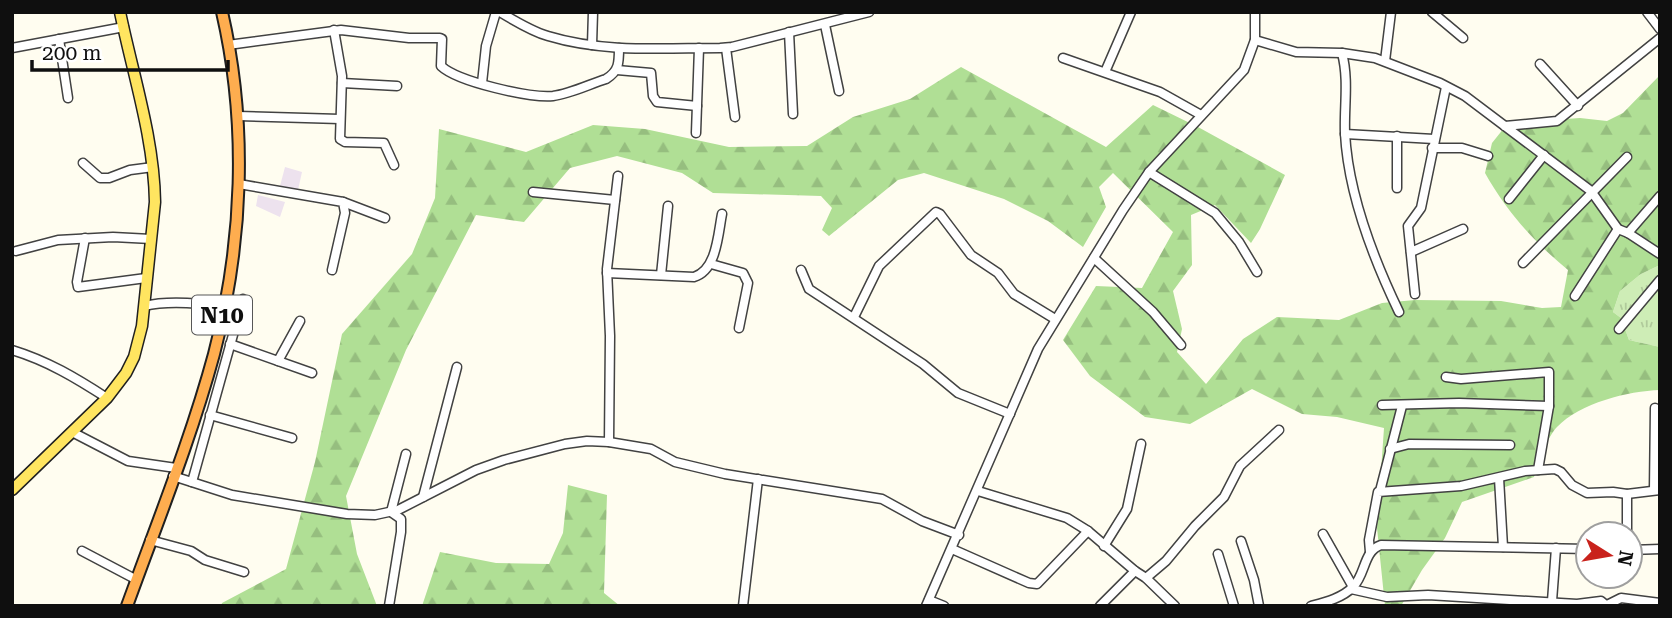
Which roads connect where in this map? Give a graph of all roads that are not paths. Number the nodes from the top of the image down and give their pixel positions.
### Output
1 (120, 12) edge
2 (222, 12) edge
3 (498, 12) edge
4 (593, 12) edge
5 (869, 12) edge
6 (1131, 12) edge
7 (1255, 12) edge
8 (1391, 12) edge
9 (1432, 12) edge
10 (1647, 12) edge
11 (825, 25) junction
12 (124, 27) junction
13 (1660, 29) edge
14 (334, 30) junction
15 (789, 32) junction
16 (1463, 38) dead end
17 (1660, 38) edge
18 (59, 39) junction
19 (1255, 40) junction
20 (592, 45) junction
21 (228, 46) junction
22 (12, 48) edge
23 (619, 48) junction
24 (699, 48) junction
25 (726, 48) junction
26 (1342, 53) junction
27 (1063, 58) dead end
28 (1385, 61) junction
29 (1540, 64) dead end
30 (617, 70) junction
31 (1105, 72) junction
32 (342, 83) junction
33 (482, 83) junction
34 (397, 86) dead end
35 (1446, 87) junction
36 (839, 91) dead end
37 (68, 98) dead end
38 (697, 106) junction
39 (1578, 106) junction
40 (793, 114) dead end
41 (1201, 115) junction
42 (238, 116) junction
43 (735, 117) dead end
44 (341, 118) junction
45 (1505, 126) junction
46 (696, 133) dead end
47 (1345, 134) junction
48 (1397, 136) junction
49 (1433, 143) junction
50 (1488, 156) dead end
51 (1544, 156) junction
52 (1627, 157) dead end
53 (83, 163) dead end
54 (394, 165) dead end
55 (153, 167) junction
56 (1149, 172) junction
57 (618, 176) dead end
58 (239, 184) junction
59 (1397, 188) dead end
60 (1591, 191) junction
61 (533, 192) dead end
62 (1660, 196) edge
63 (1509, 199) dead end
64 (615, 200) junction
65 (343, 202) junction
66 (668, 206) dead end
67 (722, 214) dead end
68 (385, 218) dead end
69 (1463, 229) dead end
70 (1618, 229) junction
71 (1628, 233) junction
72 (85, 238) junction
73 (150, 239) junction
74 (16, 251) dead end
75 (1411, 252) junction
76 (1660, 254) edge
77 (1094, 258) junction
78 (1523, 263) dead end
79 (711, 264) junction
80 (332, 270) dead end
81 (801, 270) dead end
82 (1257, 272) dead end
83 (607, 273) junction
84 (661, 275) junction
85 (146, 278) junction
86 (1660, 280) edge
87 (1415, 294) dead end
88 (1575, 296) dead end
89 (243, 299) dead end
90 (144, 306) junction
91 (224, 307) junction
92 (1399, 312) dead end
93 (854, 317) junction
94 (1055, 319) junction
95 (300, 321) dead end
96 (739, 328) dead end
97 (1619, 330) dead end
98 (230, 344) junction
99 (1181, 345) dead end
100 (12, 350) edge
101 (278, 361) junction
102 (457, 367) dead end
103 (312, 373) dead end
104 (1446, 377) dead end
105 (107, 398) junction
106 (1382, 405) dead end
107 (1402, 406) junction
108 (1549, 406) junction
109 (1655, 408) dead end
110 (1010, 414) junction
111 (210, 415) junction
112 (1279, 430) dead end
113 (74, 433) junction
114 (292, 438) dead end
115 (609, 442) junction
116 (1141, 444) dead end
117 (1510, 445) dead end
118 (1390, 449) junction
119 (406, 454) dead end
120 (1538, 470) junction
121 (174, 472) junction
122 (1499, 478) junction
123 (758, 479) junction
124 (192, 482) junction
125 (12, 490) edge
126 (1657, 490) edge
127 (978, 491) junction
128 (1380, 491) junction
129 (1627, 494) junction
130 (423, 497) junction
131 (391, 512) junction
132 (1627, 520) edge
133 (1088, 531) junction
134 (1322, 534) dead end
135 (958, 535) junction
136 (150, 540) junction
137 (1241, 541) dead end
138 (1104, 546) junction
139 (1503, 547) junction
140 (1556, 548) junction
141 (952, 549) junction
142 (1574, 549) edge
143 (82, 551) dead end
144 (1370, 552) junction
145 (1217, 554) dead end
146 (1135, 571) junction
147 (244, 572) dead end
148 (1146, 578) junction
149 (137, 580) junction
150 (1352, 588) junction
151 (1552, 601) junction
152 (928, 603) edge
153 (1530, 603) edge
154 (1660, 603) edge
155 (127, 606) edge
156 (389, 606) edge
157 (743, 606) edge
158 (944, 606) edge
159 (1100, 606) edge
160 (1175, 606) edge
161 (1234, 606) edge
162 (1259, 606) edge
163 (1311, 606) edge
164 (1606, 606) edge

1 - 12 main road
2 - 21 highway, N10
3 - 20 street
3 - 33 street
4 - 20 street
5 - 11 street
6 - 31 street
7 - 19 street
8 - 28 street
9 - 16 street
10 - 13 street
11 - 15 street
11 - 36 street
12 - 18 street
12 - 55 main road
14 - 21 street
14 - 32 street
14 - 33 street
15 - 25 street
15 - 40 street
17 - 39 street
18 - 22 street
18 - 37 street
19 - 26 street
19 - 41 street
20 - 23 street
21 - 42 highway, N10
23 - 24 street
23 - 30 street
24 - 25 street
24 - 38 street
25 - 43 street
26 - 28 street
26 - 47 street
27 - 31 street
28 - 35 street
29 - 39 street
30 - 33 street
30 - 38 street
31 - 41 street
32 - 34 street
32 - 44 street
35 - 45 street
35 - 49 street
38 - 46 street
39 - 45 street
41 - 56 street
42 - 44 street
42 - 58 highway, N10
44 - 54 street
45 - 51 street
47 - 48 street
47 - 92 street
48 - 49 street
48 - 59 street
49 - 50 street
49 - 75 street
51 - 60 street
51 - 63 street
52 - 60 street
53 - 55 street
55 - 73 main road
56 - 77 street
56 - 82 street
57 - 64 street
58 - 65 street
58 - 91 highway, N10
60 - 70 street
60 - 78 street
61 - 64 street
62 - 71 street
64 - 83 street
65 - 68 street
65 - 80 street
66 - 84 street
67 - 79 street
69 - 75 street
70 - 71 street
70 - 88 street
71 - 76 street
72 - 73 street
72 - 74 street
72 - 85 street
73 - 85 main road
75 - 87 street
77 - 94 street
77 - 99 street
79 - 84 street
79 - 96 street
81 - 93 street
83 - 84 street
83 - 115 street
85 - 90 main road
86 - 97 street
89 - 98 street
90 - 91 street
90 - 105 main road
91 - 121 highway, N10
93 - 94 street
93 - 110 street
94 - 110 street
95 - 101 street
98 - 101 street
98 - 111 street
100 - 105 street
101 - 103 street
102 - 130 street
104 - 108 street
105 - 113 main road
106 - 107 street
107 - 108 street
107 - 118 street
108 - 120 street
109 - 126 street
110 - 127 street
111 - 114 street
111 - 124 street
112 - 148 street
113 - 121 street
113 - 125 main road
115 - 123 street
115 - 130 street
116 - 138 street
117 - 118 street
118 - 128 street
119 - 131 street
120 - 122 street
120 - 129 street
121 - 124 street
121 - 136 highway, N10
122 - 128 street
122 - 139 street
123 - 135 street
123 - 157 street
124 - 131 street
126 - 129 street
127 - 133 street
127 - 135 street
128 - 144 street
129 - 132 street
130 - 131 street
131 - 156 street
133 - 138 street
133 - 141 street
134 - 150 street
135 - 141 street
136 - 147 street
136 - 149 highway, N10
137 - 162 street
138 - 146 street
139 - 140 street
139 - 144 street
140 - 142 street
140 - 151 street
141 - 152 street
143 - 149 street
144 - 150 street
145 - 161 street
146 - 148 street
146 - 159 street
148 - 160 street
149 - 155 highway, N10
150 - 153 street
150 - 163 street
151 - 153 street
151 - 164 street
152 - 158 street
154 - 164 street

